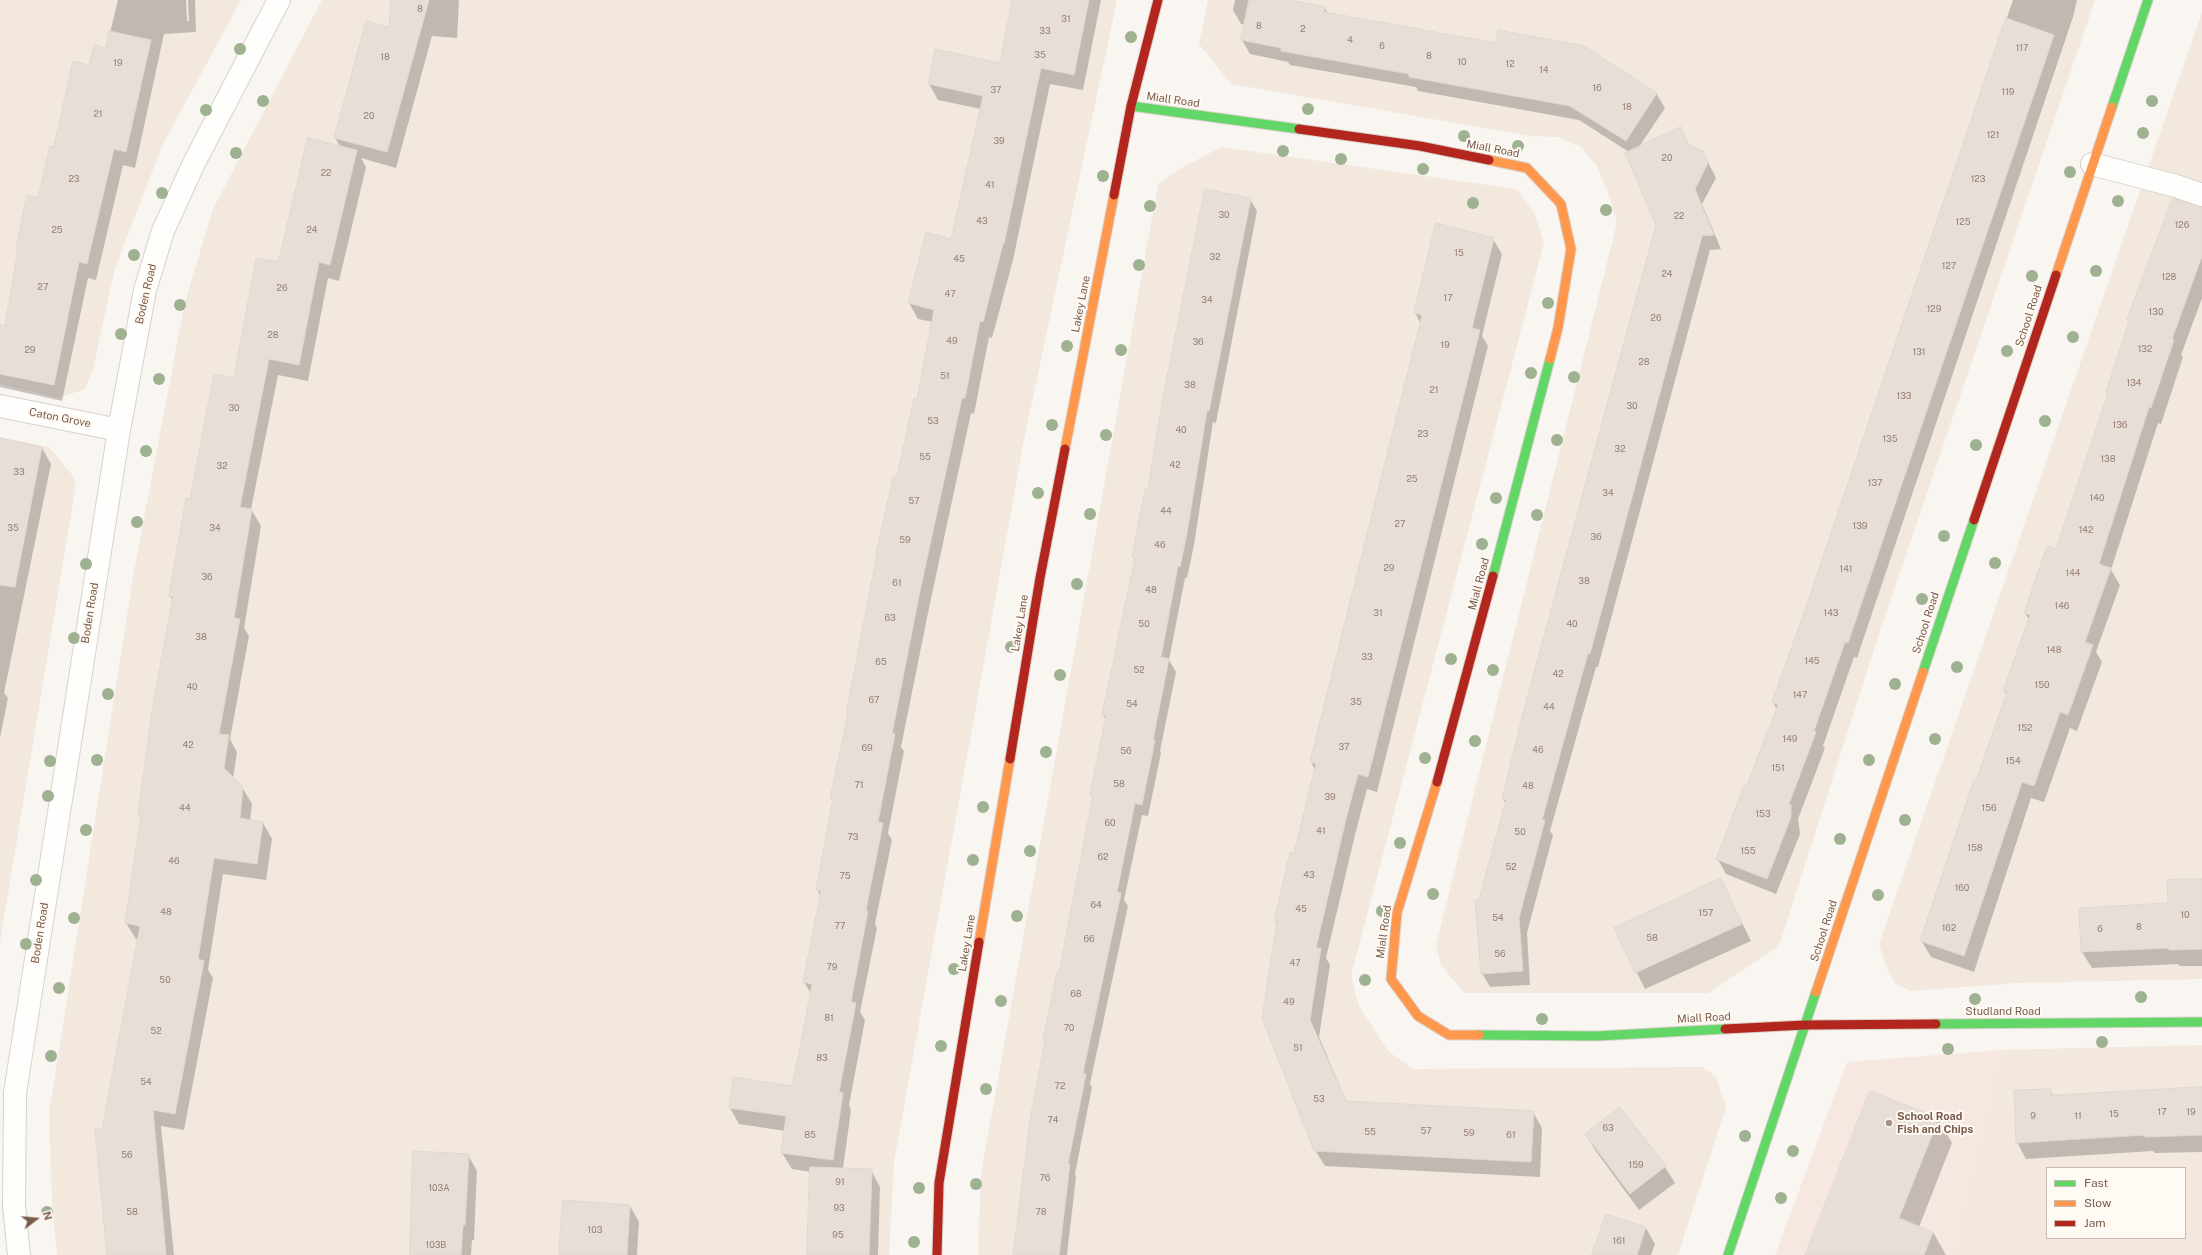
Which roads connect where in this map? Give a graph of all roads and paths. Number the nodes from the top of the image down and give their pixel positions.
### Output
1 (279, 0) edge
2 (1158, 0) edge
3 (2148, 0) edge
4 (1131, 106) junction
5 (2092, 164) junction
6 (2202, 195) edge
7 (0, 406) edge
8 (120, 430) junction
9 (2202, 1022) edge
10 (1805, 1025) junction
11 (7, 1093) edge
12 (19, 1255) edge
13 (937, 1255) edge
14 (1728, 1255) edge

1 - 8 street, Boden Road
2 - 4 street, Lakey Lane
3 - 5 street, School Road
4 - 10 street, Miall Road
4 - 13 street, Lakey Lane
5 - 6 street
5 - 10 street, School Road
7 - 8 street, Caton Grove
8 - 11 street, Boden Road
9 - 10 street, Studland Road
10 - 14 street, School Road
11 - 12 street, Boden Road

